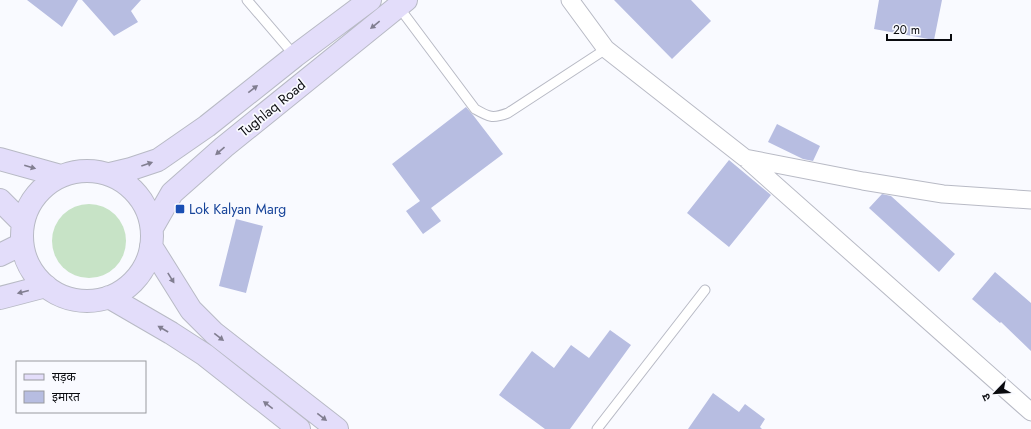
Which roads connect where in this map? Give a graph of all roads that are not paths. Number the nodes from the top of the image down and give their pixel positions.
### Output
1 (247, 0) edge
2 (370, 0) edge
3 (570, 0) edge
4 (399, 2) edge
5 (606, 49) junction
6 (295, 56) junction
7 (745, 158) junction
8 (0, 159) edge
9 (110, 174) junction
10 (61, 176) junction
11 (0, 200) edge
12 (1031, 200) edge
13 (23, 233) junction
14 (151, 237) junction
15 (0, 255) edge
16 (46, 286) junction
17 (706, 290) dead end
18 (109, 297) junction
19 (0, 298) edge
20 (1031, 412) edge
21 (299, 429) edge
22 (337, 429) edge
23 (597, 429) edge

1 - 6 lane
2 - 6 main road, Tughlaq Road
3 - 5 street
4 - 5 lane
4 -> 14 main road, Tughlaq Road
5 - 7 street
9 -> 6 main road, Tughlaq Road
7 - 12 street
7 - 20 street
8 -> 10 main road
9 - 10 main road
9 - 14 main road
10 - 13 main road
11 - 13 main road
13 - 15 main road
13 - 16 main road
14 - 18 main road
14 -> 22 main road
16 - 18 main road
16 -> 19 main road
17 - 23 lane
21 -> 18 main road

